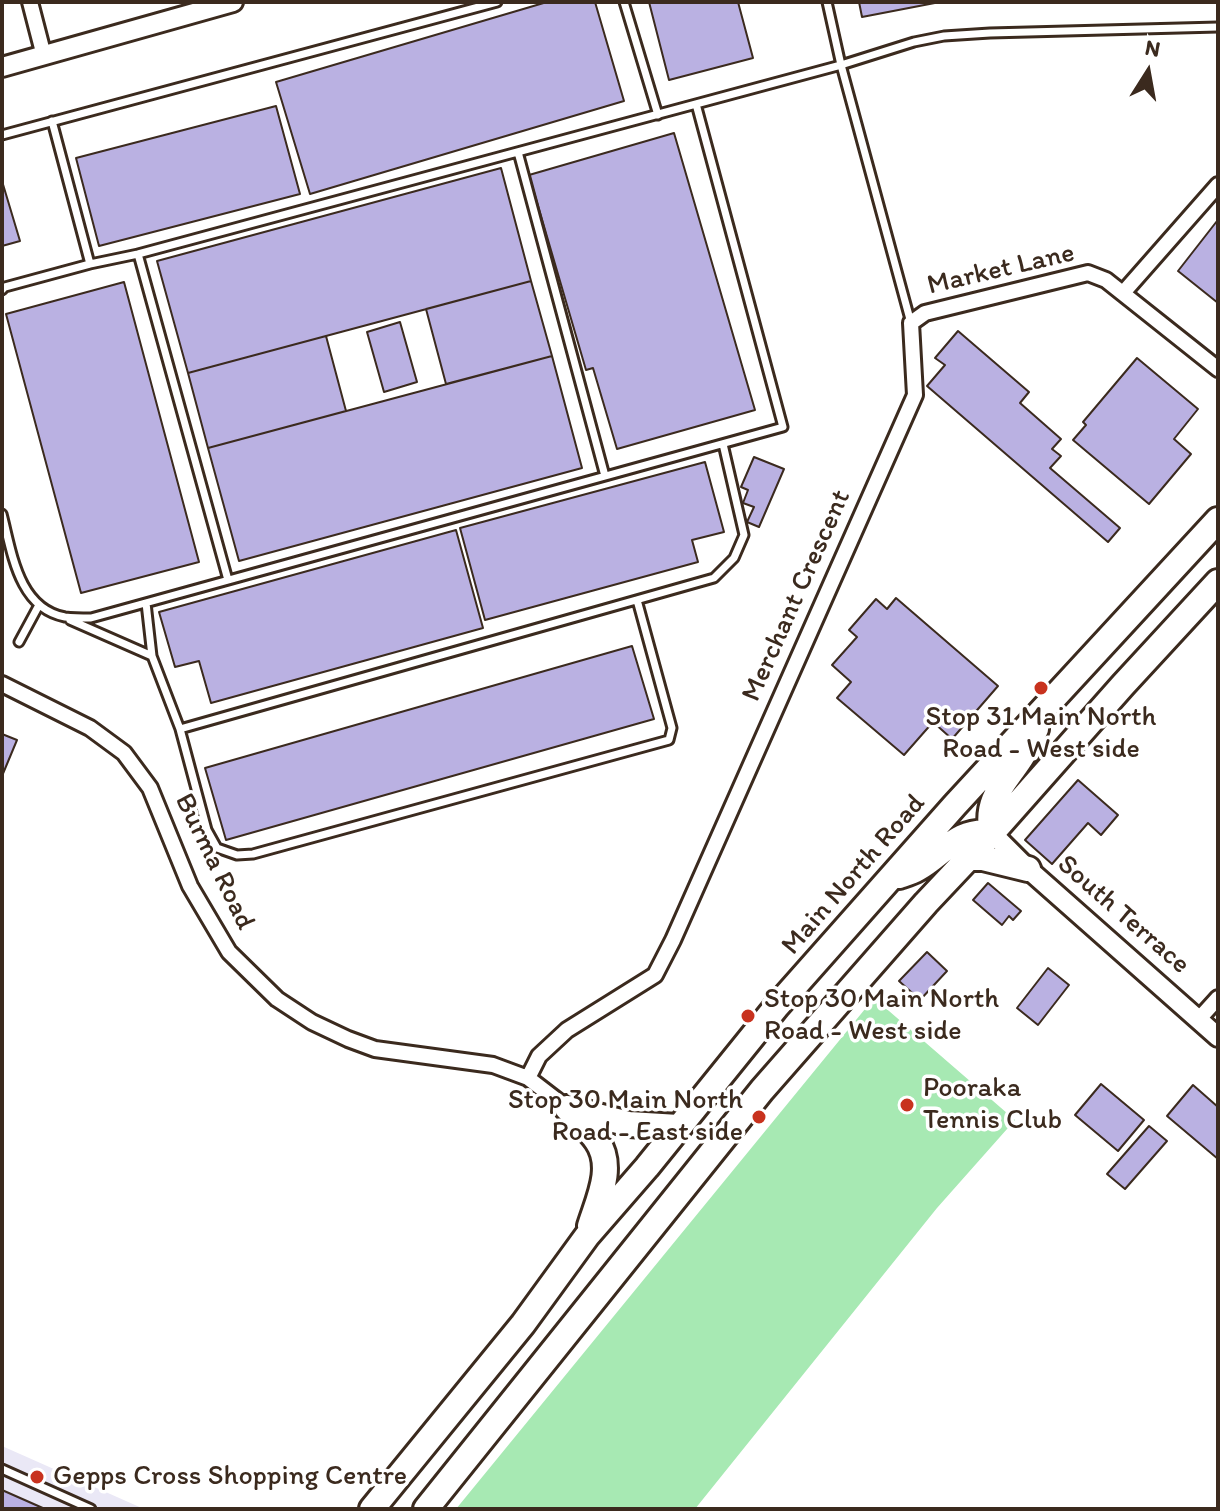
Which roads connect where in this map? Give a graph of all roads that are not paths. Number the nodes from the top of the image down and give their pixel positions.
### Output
1 (30, 2) edge
2 (233, 2) edge
3 (497, 2) edge
4 (624, 2) edge
5 (827, 2) edge
6 (1218, 27) edge
7 (44, 56) junction
8 (841, 65) junction
9 (2, 67) edge
10 (696, 104) junction
11 (658, 115) junction
12 (52, 121) junction
13 (2, 135) edge
14 (518, 152) junction
15 (1218, 185) edge
16 (138, 254) junction
17 (90, 264) junction
18 (3, 288) edge
19 (1123, 293) junction
20 (911, 323) junction
21 (1218, 369) edge
22 (723, 444) junction
23 (605, 476) junction
24 (2, 514) edge
25 (1218, 520) edge
26 (228, 580) junction
27 (1218, 582) edge
28 (637, 600) junction
29 (146, 603) junction
30 (39, 605) junction
31 (64, 617) junction
32 (19, 642) dead end
33 (152, 656) junction
34 (2, 684) edge
35 (1052, 699) junction
36 (180, 729) junction
37 (992, 833) junction
38 (968, 858) junction
39 (1028, 869) junction
40 (889, 879) junction
41 (1218, 998) edge
42 (1199, 1019) junction
43 (1218, 1037) edge
44 (528, 1078) junction
45 (567, 1108) junction
46 (678, 1127) junction
47 (587, 1236) junction
48 (2, 1469) edge
49 (91, 1509) edge
50 (372, 1509) edge
51 (426, 1509) edge

1 - 7 street
2 - 7 street
3 - 12 lane
4 - 11 lane
5 - 8 lane, Merchant Crescent
6 - 8 lane
7 - 9 street
8 - 10 lane
8 - 20 lane, Merchant Crescent
10 - 11 lane
10 - 22 lane
11 - 14 lane
12 - 13 lane
12 - 17 lane
14 - 16 lane
14 - 23 lane
15 - 19 street
16 - 17 lane
16 - 26 lane
17 - 18 lane
19 - 20 street, Market Lane
19 - 21 street, Market Lane
20 - 44 street, Merchant Crescent
22 - 23 lane
22 - 28 lane
23 - 26 lane
24 - 30 lane
25 - 35 highway, Main North Road
26 - 29 lane
27 - 37 highway
28 - 36 lane
28 - 36 lane
29 - 31 lane
29 - 33 lane
30 - 31 lane
30 - 32 lane
31 - 33 lane
33 - 36 lane
34 - 44 street, Burma Road
35 - 37 highway
35 - 40 highway, Main North Road
37 - 38 highway
37 - 39 street, South Terrace
37 - 40 highway
38 - 39 highway
38 - 51 highway
39 - 42 street, South Terrace
40 - 46 highway, Main North Road
41 - 42 street
42 - 43 street, South Terrace
44 - 45 street, Burma Road
45 - 46 highway
45 - 47 highway
46 - 47 highway, Main North Road
47 - 50 highway, Main North Road
48 - 49 lane

